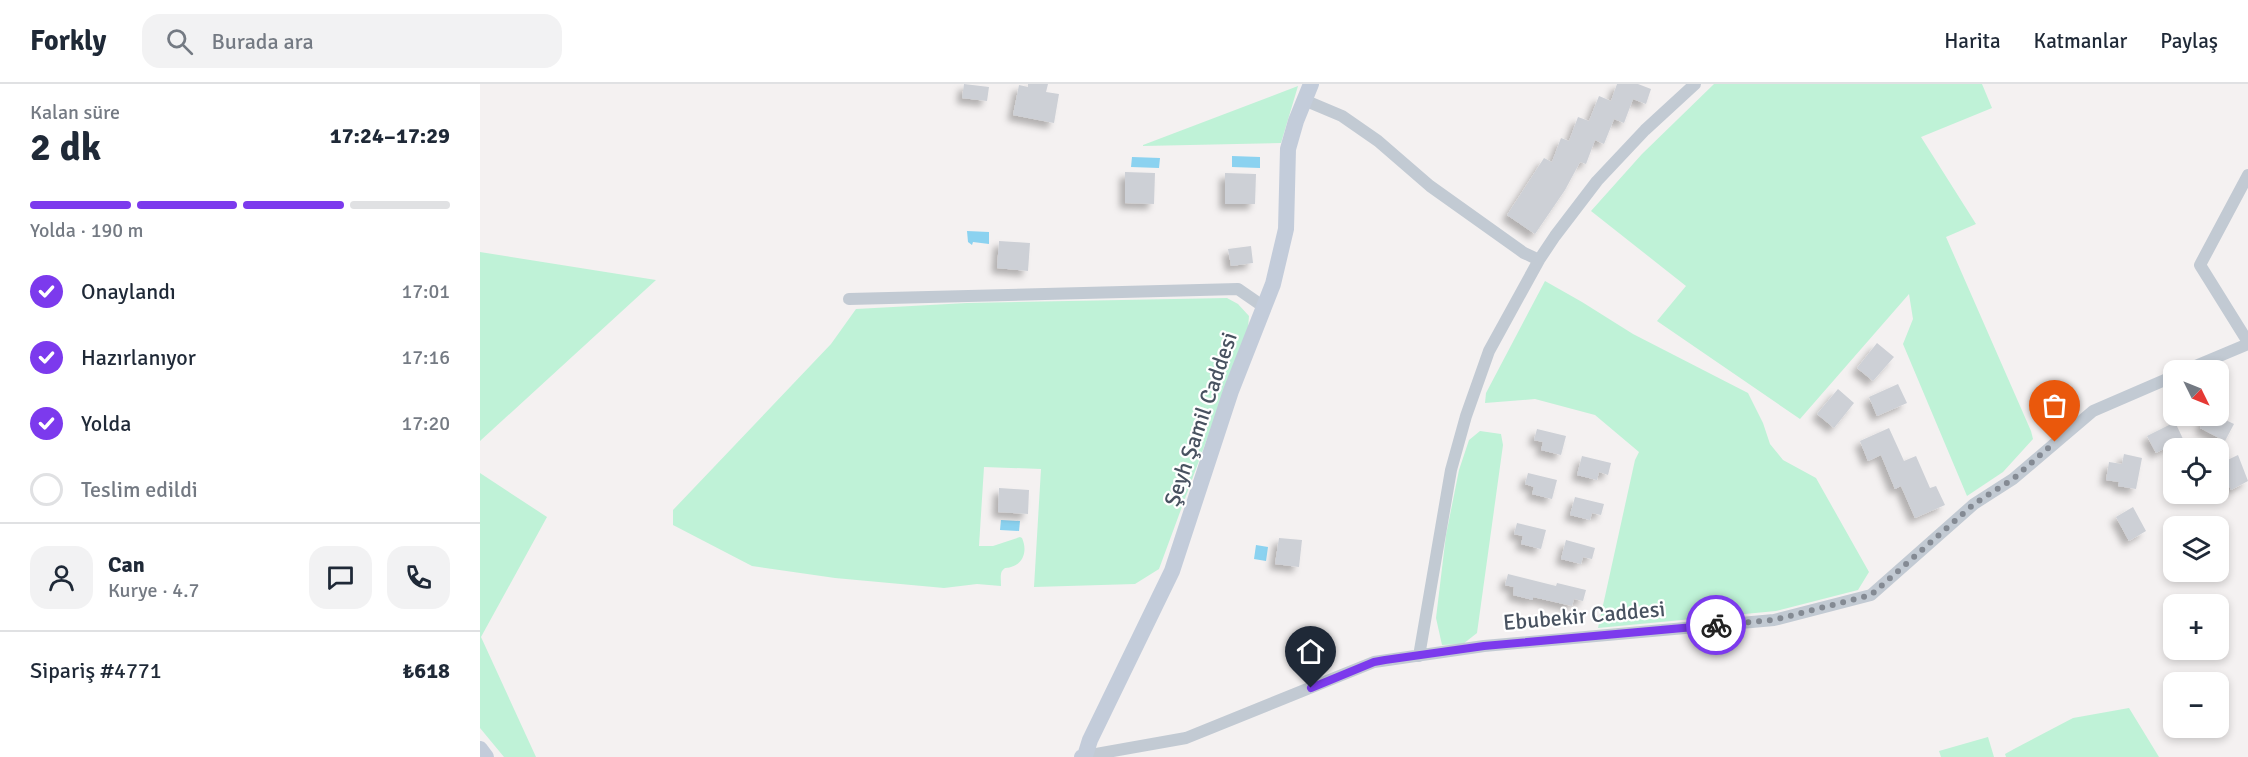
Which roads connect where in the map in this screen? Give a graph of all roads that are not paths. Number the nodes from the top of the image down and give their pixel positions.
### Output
1 (1311, 84) edge
2 (1695, 84) edge
3 (1304, 100) junction
4 (2248, 176) edge
5 (1539, 260) junction
6 (849, 299) dead end
7 (1264, 307) junction
8 (2248, 343) edge
9 (2209, 360) edge
10 (2163, 381) edge
11 (1419, 656) junction
12 (480, 749) edge
13 (486, 757) edge
14 (1084, 757) edge

1 - 3 street, Şeyh Şamil Caddesi
2 - 5 street
3 - 5 street
3 - 7 street, Şeyh Şamil Caddesi
4 - 8 street
5 - 11 street
6 - 7 street
7 - 14 street, Şeyh Şamil Caddesi
8 - 9 street
10 - 11 street, Ebubekir Caddesi
11 - 14 street, Ebubekir Caddesi
12 - 13 street

